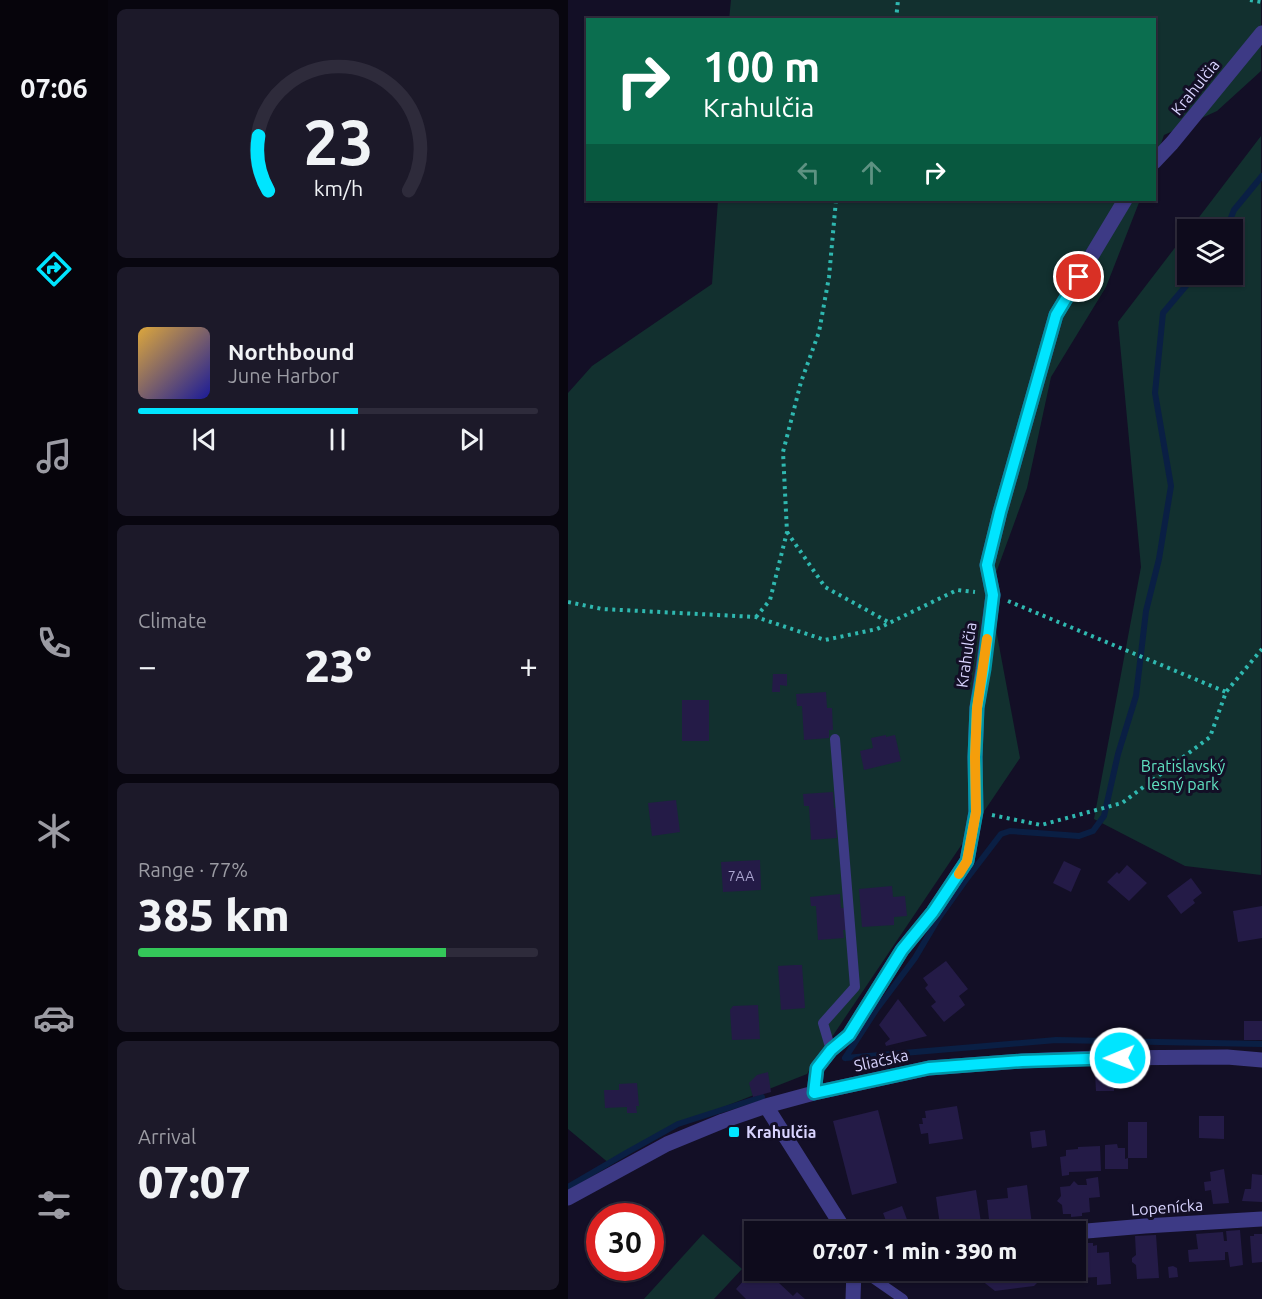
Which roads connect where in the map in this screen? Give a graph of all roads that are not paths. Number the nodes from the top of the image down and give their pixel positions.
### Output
1 (1261, 33) edge
2 (1156, 160) edge
3 (1124, 201) edge
4 (835, 740) dead end
5 (831, 1050) junction
6 (1261, 1060) edge
7 (814, 1093) junction
8 (766, 1106) junction
9 (568, 1198) edge
10 (1261, 1219) edge
11 (839, 1221) edge
12 (1086, 1231) edge
13 (854, 1281) edge
14 (877, 1281) edge
15 (853, 1299) edge
16 (903, 1299) edge

1 - 2 street, Krahulčia
3 - 5 street, Krahulčia
4 - 5 lane
5 - 7 street, Krahulčia
6 - 7 street, Sliačska
7 - 8 street, Sliačska
8 - 9 street, Sliačska
8 - 11 street
10 - 12 street, Lopenícka
13 - 15 street
14 - 16 lane

